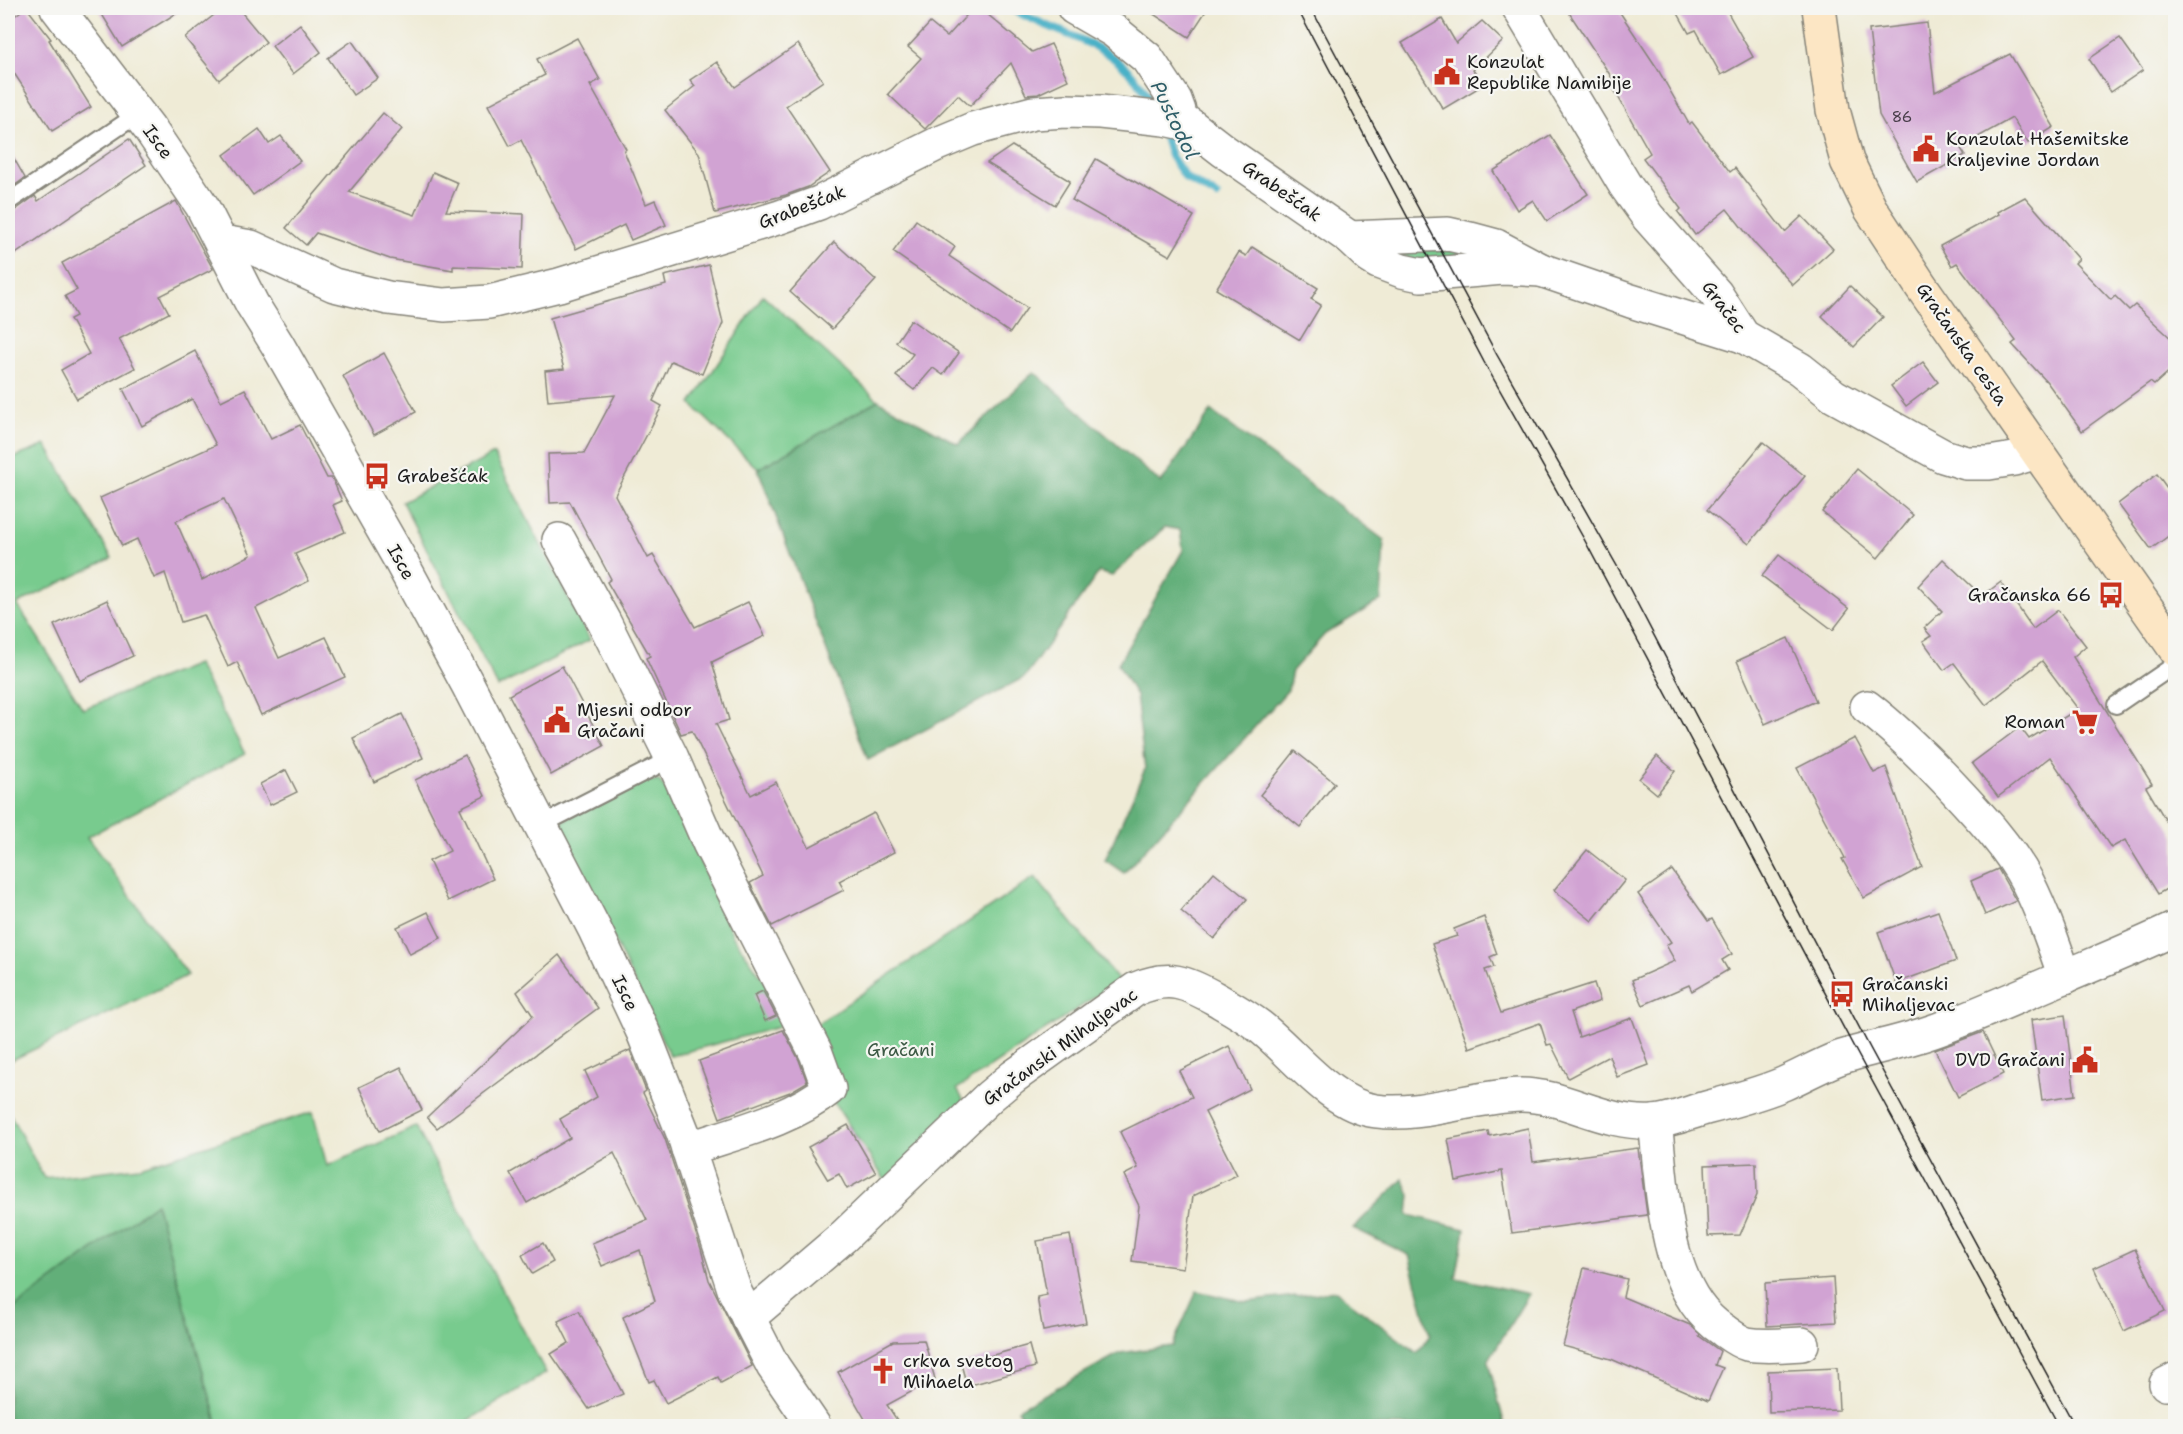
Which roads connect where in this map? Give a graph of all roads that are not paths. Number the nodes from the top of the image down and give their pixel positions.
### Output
1 (57, 8) edge
2 (1074, 8) edge
3 (1519, 8) edge
4 (1819, 8) edge
5 (138, 114) junction
6 (1162, 119) junction
7 (8, 202) edge
8 (222, 242) junction
9 (1743, 336) junction
10 (2037, 452) junction
11 (559, 540) dead end
12 (2175, 650) edge
13 (2175, 664) edge
14 (2116, 705) dead end
15 (1867, 707) dead end
16 (672, 758) junction
17 (541, 825) junction
18 (2175, 928) edge
19 (2065, 977) junction
20 (1655, 1122) junction
21 (688, 1149) junction
22 (748, 1318) junction
23 (1802, 1344) dead end
24 (814, 1426) edge

1 - 5 street, Isce
2 - 6 street
3 - 9 street, Gračec
4 - 10 main road, Gračanska cesta
5 - 7 lane
5 - 8 street, Isce
6 - 8 street, Grabešćak
6 - 9 street, Grabešćak
8 - 17 street, Isce
9 - 10 street, Gračec
10 - 12 main road, Gračanska cesta
11 - 16 street
13 - 14 lane
15 - 19 street
16 - 17 lane
16 - 21 street
17 - 21 street, Isce
18 - 19 street, Gračanski Mihaljevac
19 - 20 street, Gračanski Mihaljevac
20 - 22 street, Gračanski Mihaljevac
20 - 23 street
21 - 22 street, Isce
22 - 24 street, Isce

